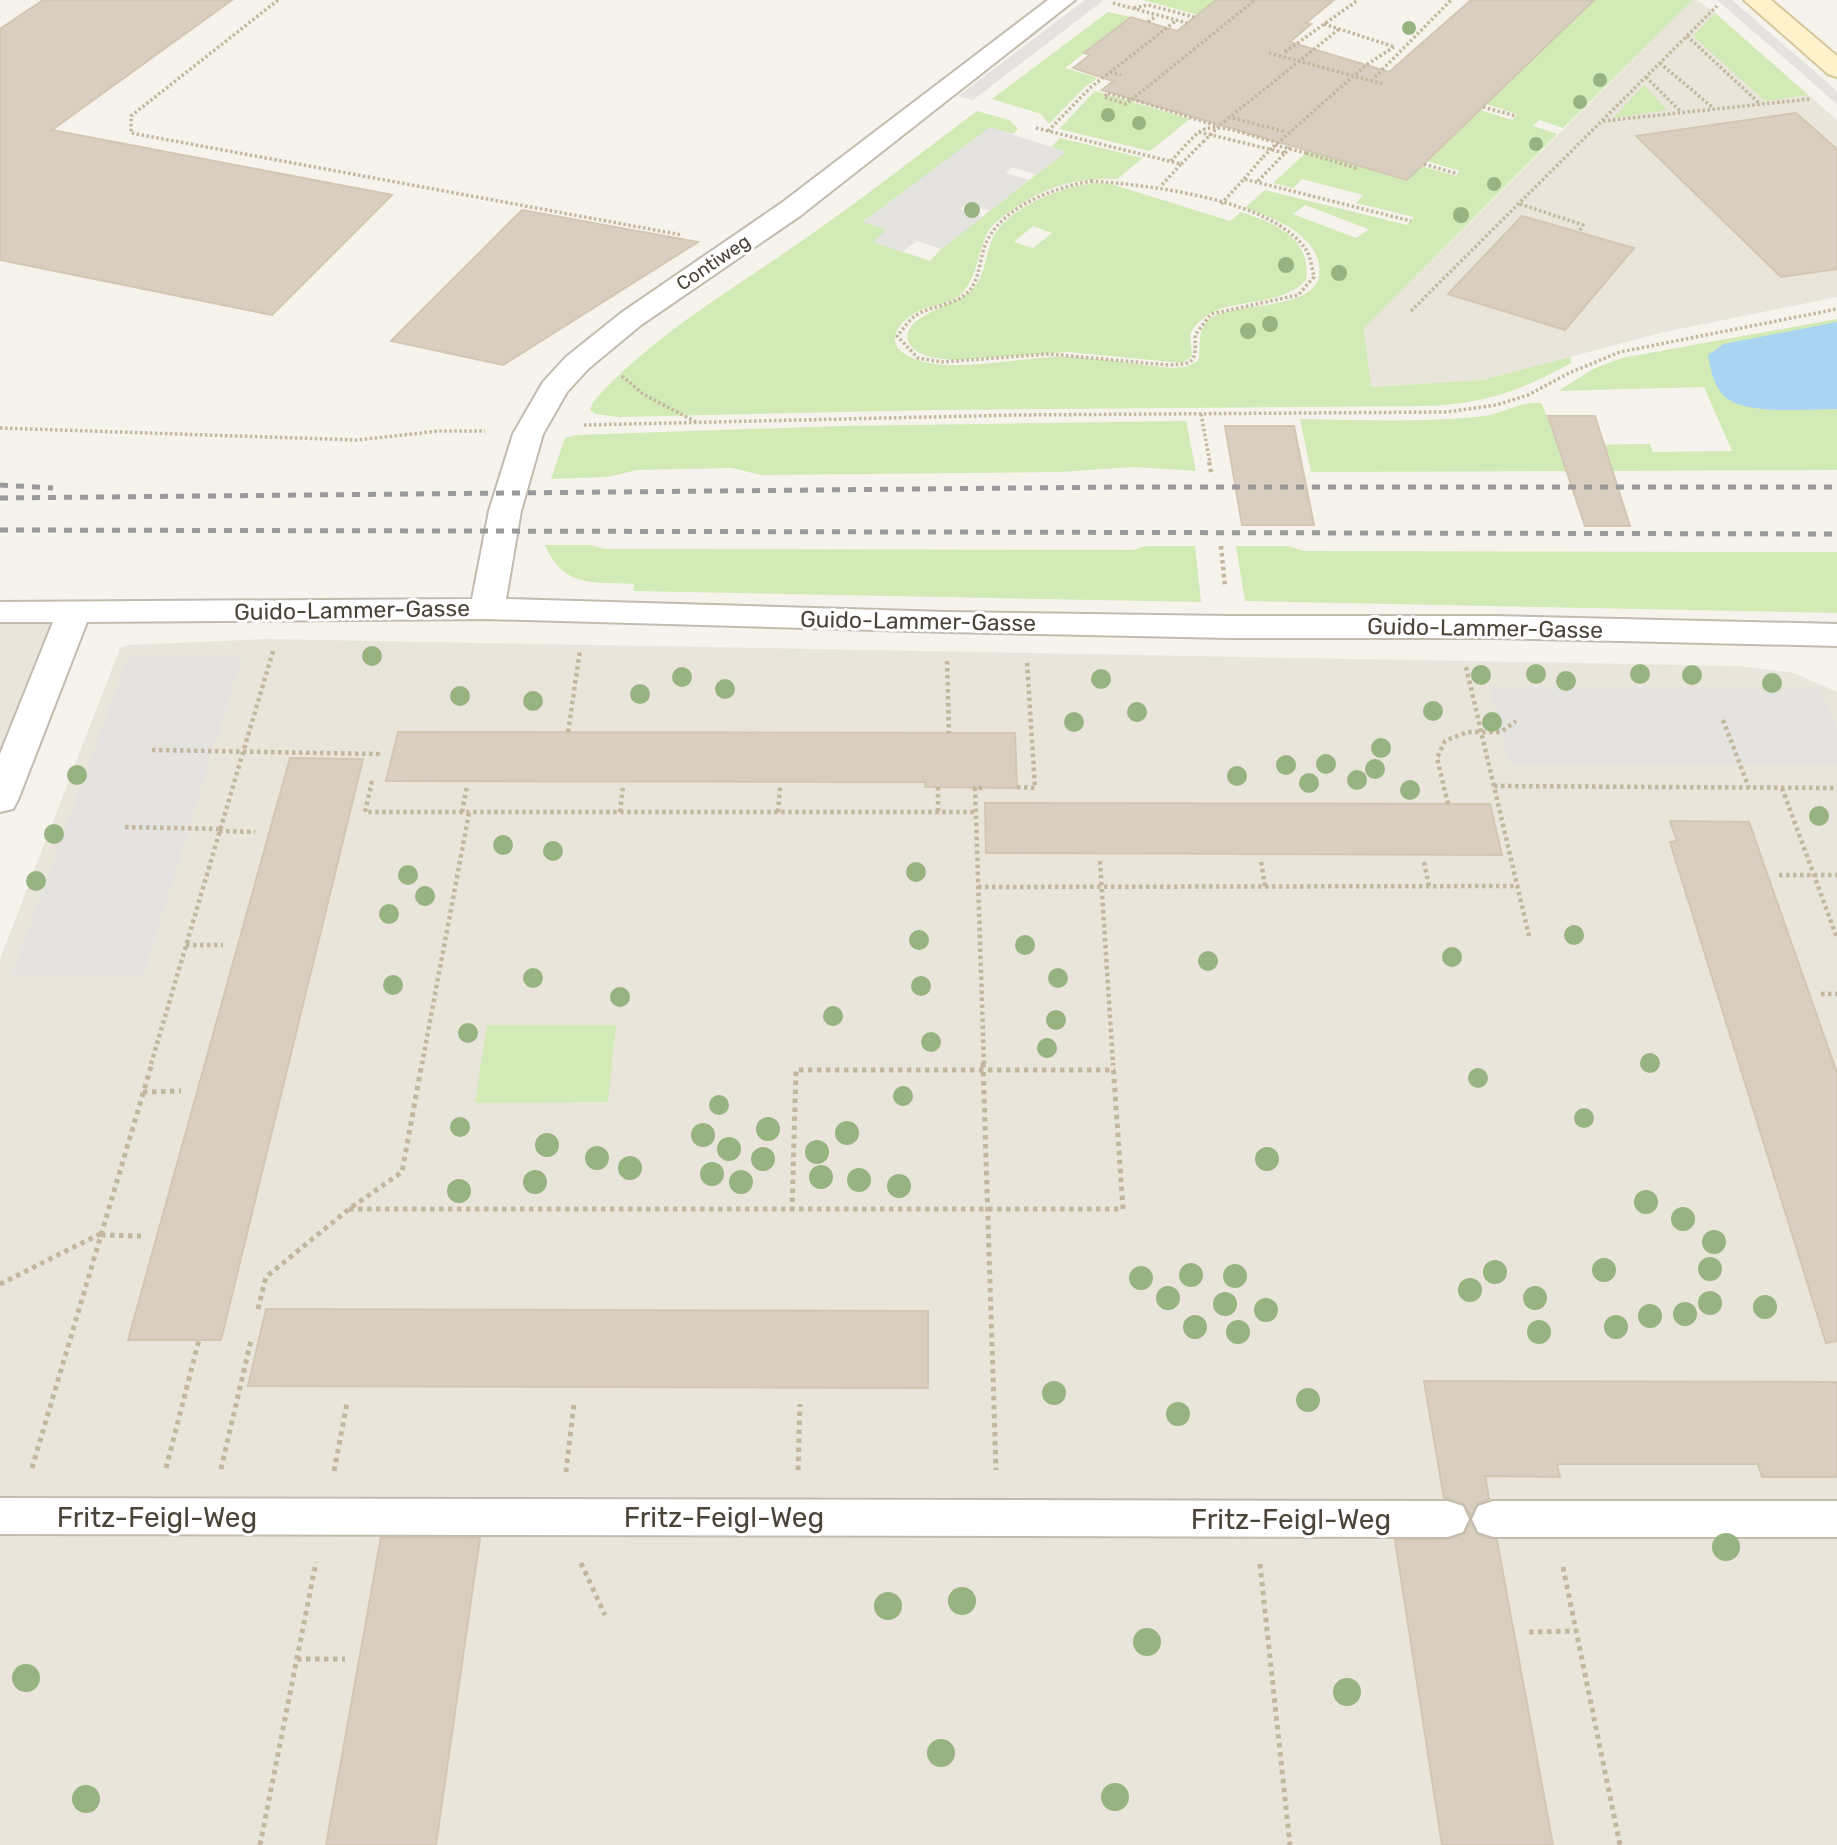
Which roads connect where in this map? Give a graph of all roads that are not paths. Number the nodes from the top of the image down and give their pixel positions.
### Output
1 (1063, 0) edge
2 (1756, 0) edge
3 (1837, 68) edge
4 (487, 609) junction
5 (0, 612) edge
6 (74, 612) junction
7 (1837, 635) edge
8 (0, 800) edge
9 (9, 1516) edge
10 (1448, 1519) dead end
11 (1493, 1519) dead end
12 (1837, 1519) edge

1 - 4 street, Contiweg
2 - 3 main road
4 - 6 street, Guido-Lammer-Gasse
4 - 7 street, Guido-Lammer-Gasse
5 - 6 street, Guido-Lammer-Gasse
6 - 8 street
9 - 10 lane, Fritz-Feigl-Weg
11 - 12 lane

